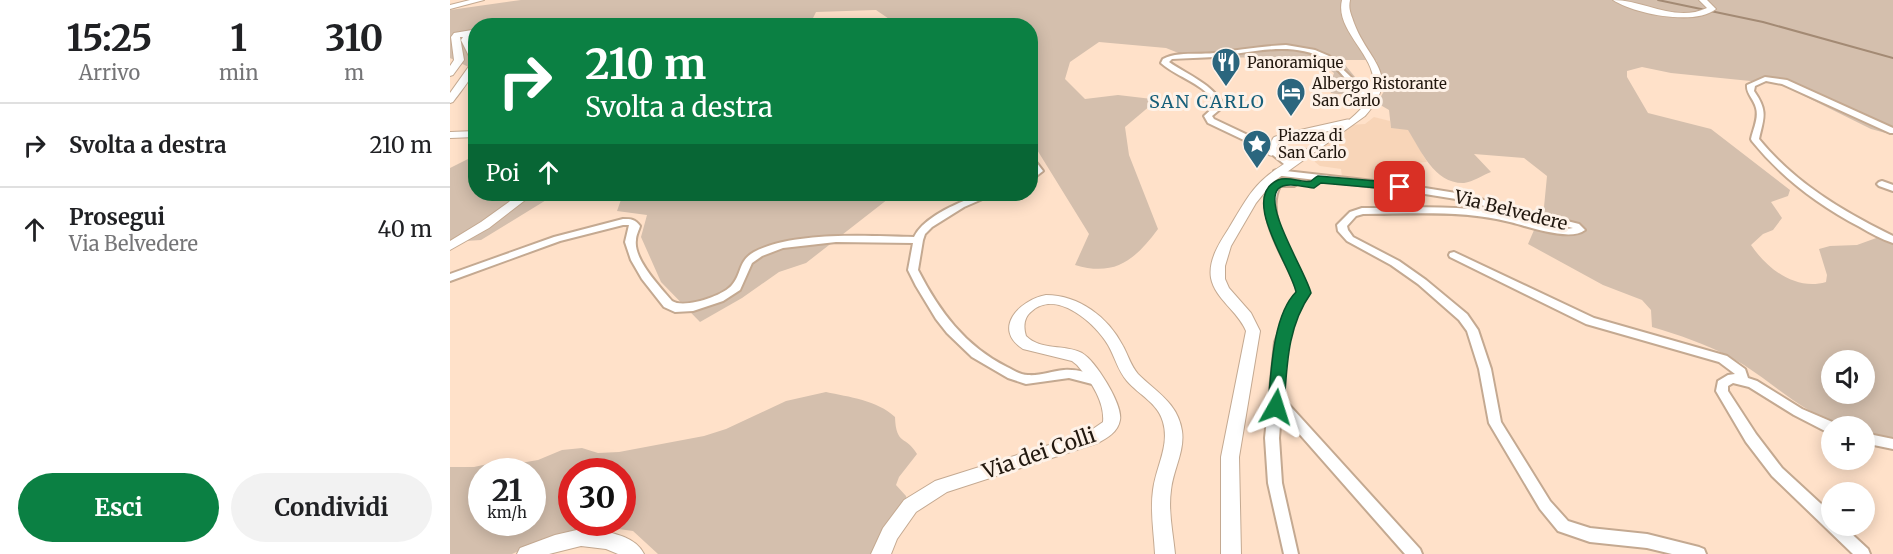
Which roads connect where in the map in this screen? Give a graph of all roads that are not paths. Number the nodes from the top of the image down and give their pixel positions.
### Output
1 (480, 0) edge
2 (1346, 0) edge
3 (1617, 0) edge
4 (1704, 0) edge
5 (450, 7) edge
6 (468, 34) edge
7 (450, 73) edge
8 (468, 74) edge
9 (450, 100) edge
10 (1373, 102) junction
11 (1348, 123) junction
12 (1893, 131) edge
13 (468, 134) edge
14 (450, 135) edge
15 (1287, 136) joint
16 (1272, 151) junction
17 (1283, 169) junction
18 (1318, 180) junction
19 (1882, 184) dead end
20 (1893, 188) edge
21 (518, 201) edge
22 (971, 201) edge
23 (918, 240) junction
24 (1893, 240) edge
25 (451, 246) edge
26 (1454, 255) dead end
27 (450, 278) edge
28 (1742, 379) junction
29 (1096, 381) junction
30 (1277, 400) junction
31 (1821, 423) edge
32 (1875, 440) edge
33 (1893, 444) edge
34 (1821, 514) edge
35 (1844, 536) edge
36 (527, 554) edge
37 (634, 554) edge
38 (881, 554) edge
39 (1165, 554) edge
40 (1231, 554) edge
41 (1291, 554) edge
42 (1415, 554) edge
43 (1699, 554) edge
44 (1863, 554) edge

1 - 5 street
2 - 10 street
3 - 4 street
6 - 7 street
8 - 9 street
10 - 11 street
10 - 16 street
11 - 15 street
11 - 17 street
12 - 24 street
13 - 14 street
15 - 16 street
16 - 17 street
17 - 18 street, Via Belvedere
17 - 40 street
18 - 30 street
18 - 43 street, Via Belvedere
19 - 20 street
21 - 25 street
22 - 23 street
23 - 27 street
23 - 29 street
26 - 28 street
28 - 31 street
28 - 34 street
29 - 38 street, Via dei Colli
29 - 39 street, Via dei Colli
30 - 41 street
30 - 42 street
32 - 33 street
35 - 44 street
36 - 37 street

